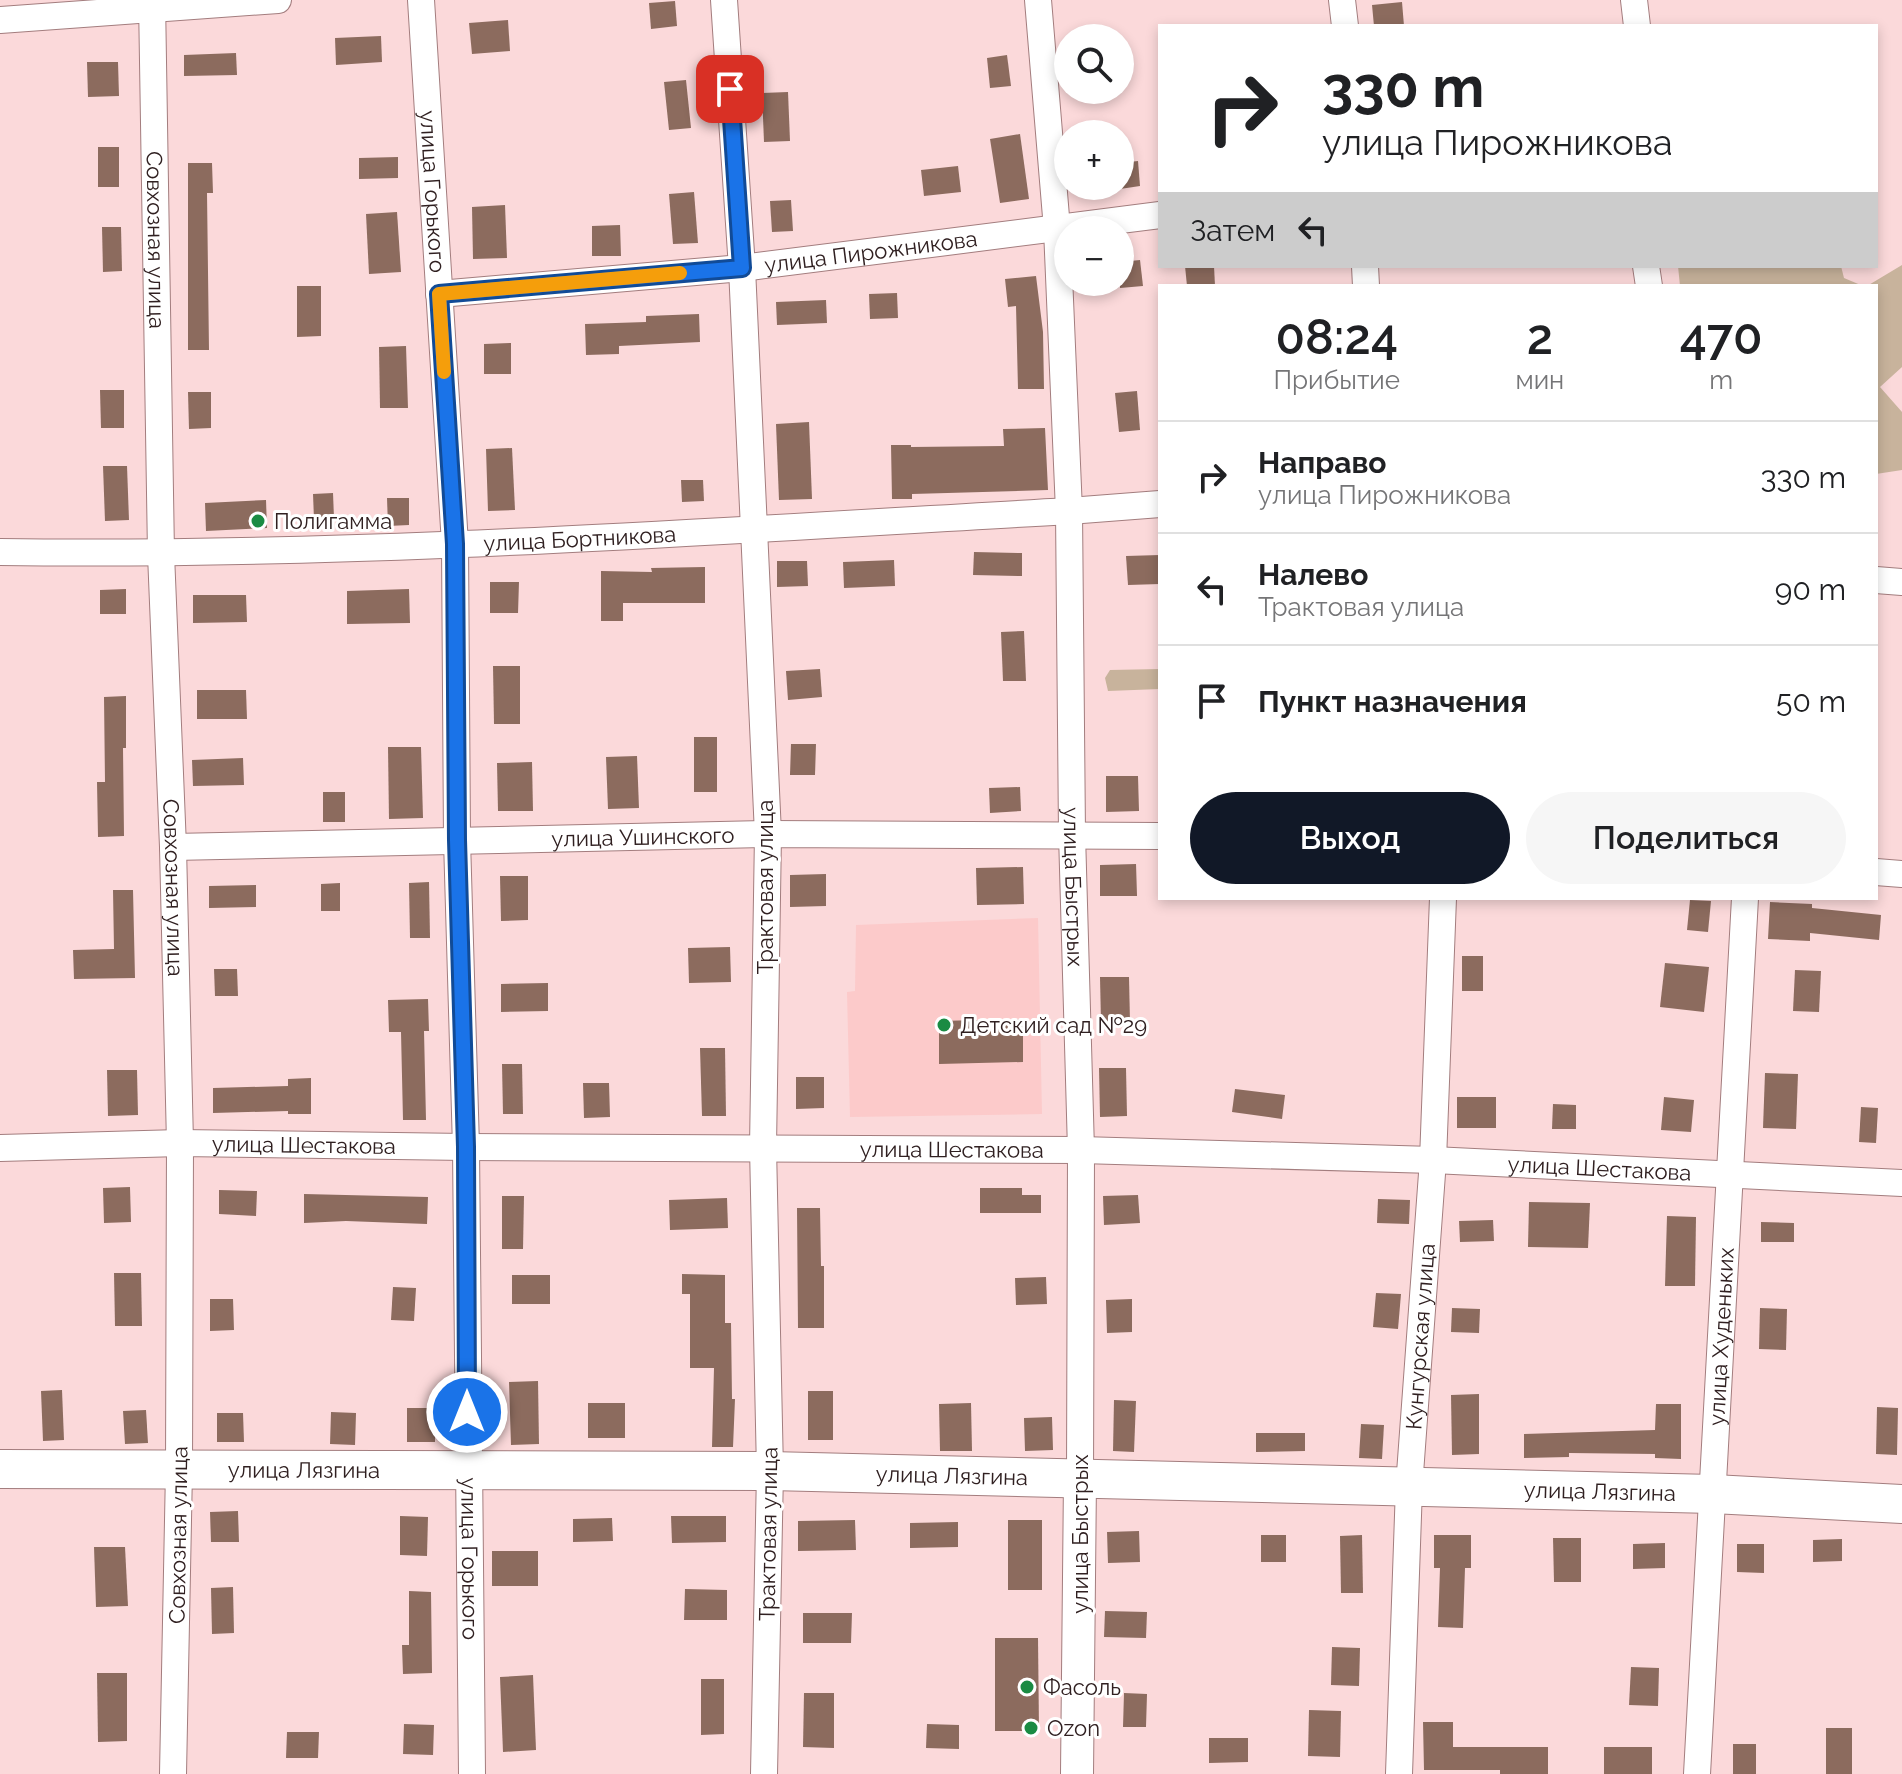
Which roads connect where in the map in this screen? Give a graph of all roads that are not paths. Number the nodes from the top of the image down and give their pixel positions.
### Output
1 (278, 0) edge
2 (421, 0) edge
3 (724, 0) edge
4 (1038, 0) edge
5 (1342, 0) edge
6 (1634, 0) edge
7 (152, 5) edge
8 (0, 20) edge
9 (1345, 24) edge
10 (1637, 24) edge
11 (1158, 215) edge
12 (1056, 216) edge
13 (1134, 219) edge
14 (1054, 229) edge
15 (742, 268) junction
16 (439, 294) junction
17 (1060, 296) edge
18 (1158, 504) edge
19 (1069, 511) junction
20 (753, 529) junction
21 (455, 544) junction
22 (0, 552) edge
23 (161, 554) junction
24 (1878, 580) edge
25 (1902, 582) edge
26 (768, 834) junction
27 (1072, 834) junction
28 (1158, 836) edge
29 (457, 840) junction
30 (173, 847) junction
31 (1878, 872) edge
32 (1902, 874) edge
33 (1443, 900) edge
34 (1745, 900) edge
35 (180, 1143) junction
36 (466, 1147) junction
37 (763, 1147) junction
38 (0, 1148) edge
39 (1081, 1150) junction
40 (1433, 1160) junction
41 (1730, 1173) junction
42 (1902, 1183) edge
43 (0, 1469) edge
44 (179, 1470) junction
45 (468, 1471) junction
46 (770, 1471) junction
47 (1080, 1479) junction
48 (1409, 1487) junction
49 (1713, 1494) junction
50 (1902, 1504) edge
51 (173, 1774) edge
52 (472, 1774) edge
53 (764, 1774) edge
54 (1077, 1774) edge
55 (1399, 1774) edge
56 (1697, 1774) edge

1 - 7 street
2 - 16 street, улица Горького
3 - 15 street, Трактовая улица
4 - 12 street, улица Быстрых
5 - 9 street
6 - 10 street
7 - 8 street
7 - 23 street, Совхозная улица
11 - 13 street, улица Пирожникова
14 - 15 street, улица Пирожникова
15 - 16 street, улица Пирожникова
15 - 20 street, Трактовая улица
16 - 21 street, улица Горького
17 - 19 street, улица Быстрых
18 - 19 street, улица Бортникова
19 - 20 street, улица Бортникова
19 - 27 street, улица Быстрых
20 - 21 street, улица Бортникова
20 - 26 street, Трактовая улица
21 - 23 street, улица Бортникова
21 - 29 street, улица Горького
22 - 23 street, улица Бортникова
23 - 30 street, Совхозная улица
24 - 25 street
26 - 27 street, улица Ушинского
26 - 29 street, улица Ушинского
26 - 37 street, Трактовая улица
27 - 28 street, улица Ушинского
27 - 39 street, улица Быстрых
29 - 30 street, улица Ушинского
29 - 36 street, улица Горького
30 - 35 street, Совхозная улица
31 - 32 street
33 - 40 street, Кунгурская улица
34 - 41 street, улица Худеньких
35 - 36 street, улица Шестакова
35 - 38 street, улица Шестакова
35 - 44 street, Совхозная улица
36 - 37 street, улица Шестакова
36 - 45 street, улица Горького
37 - 39 street, улица Шестакова
37 - 46 street, Трактовая улица
39 - 40 street, улица Шестакова
39 - 47 street, улица Быстрых
40 - 41 street, улица Шестакова
40 - 48 street, Кунгурская улица
41 - 42 street, улица Шестакова
41 - 49 street, улица Худеньких
43 - 44 main road, улица Лязгина
44 - 45 main road, улица Лязгина
44 - 51 street, Совхозная улица
45 - 46 main road, улица Лязгина
45 - 52 street, улица Горького
46 - 47 main road, улица Лязгина
46 - 53 street, Трактовая улица
47 - 48 main road, улица Лязгина
47 - 54 street, улица Быстрых
48 - 49 main road, улица Лязгина
48 - 55 street, Кунгурская улица
49 - 50 main road, улица Лязгина
49 - 56 street, улица Худеньких

